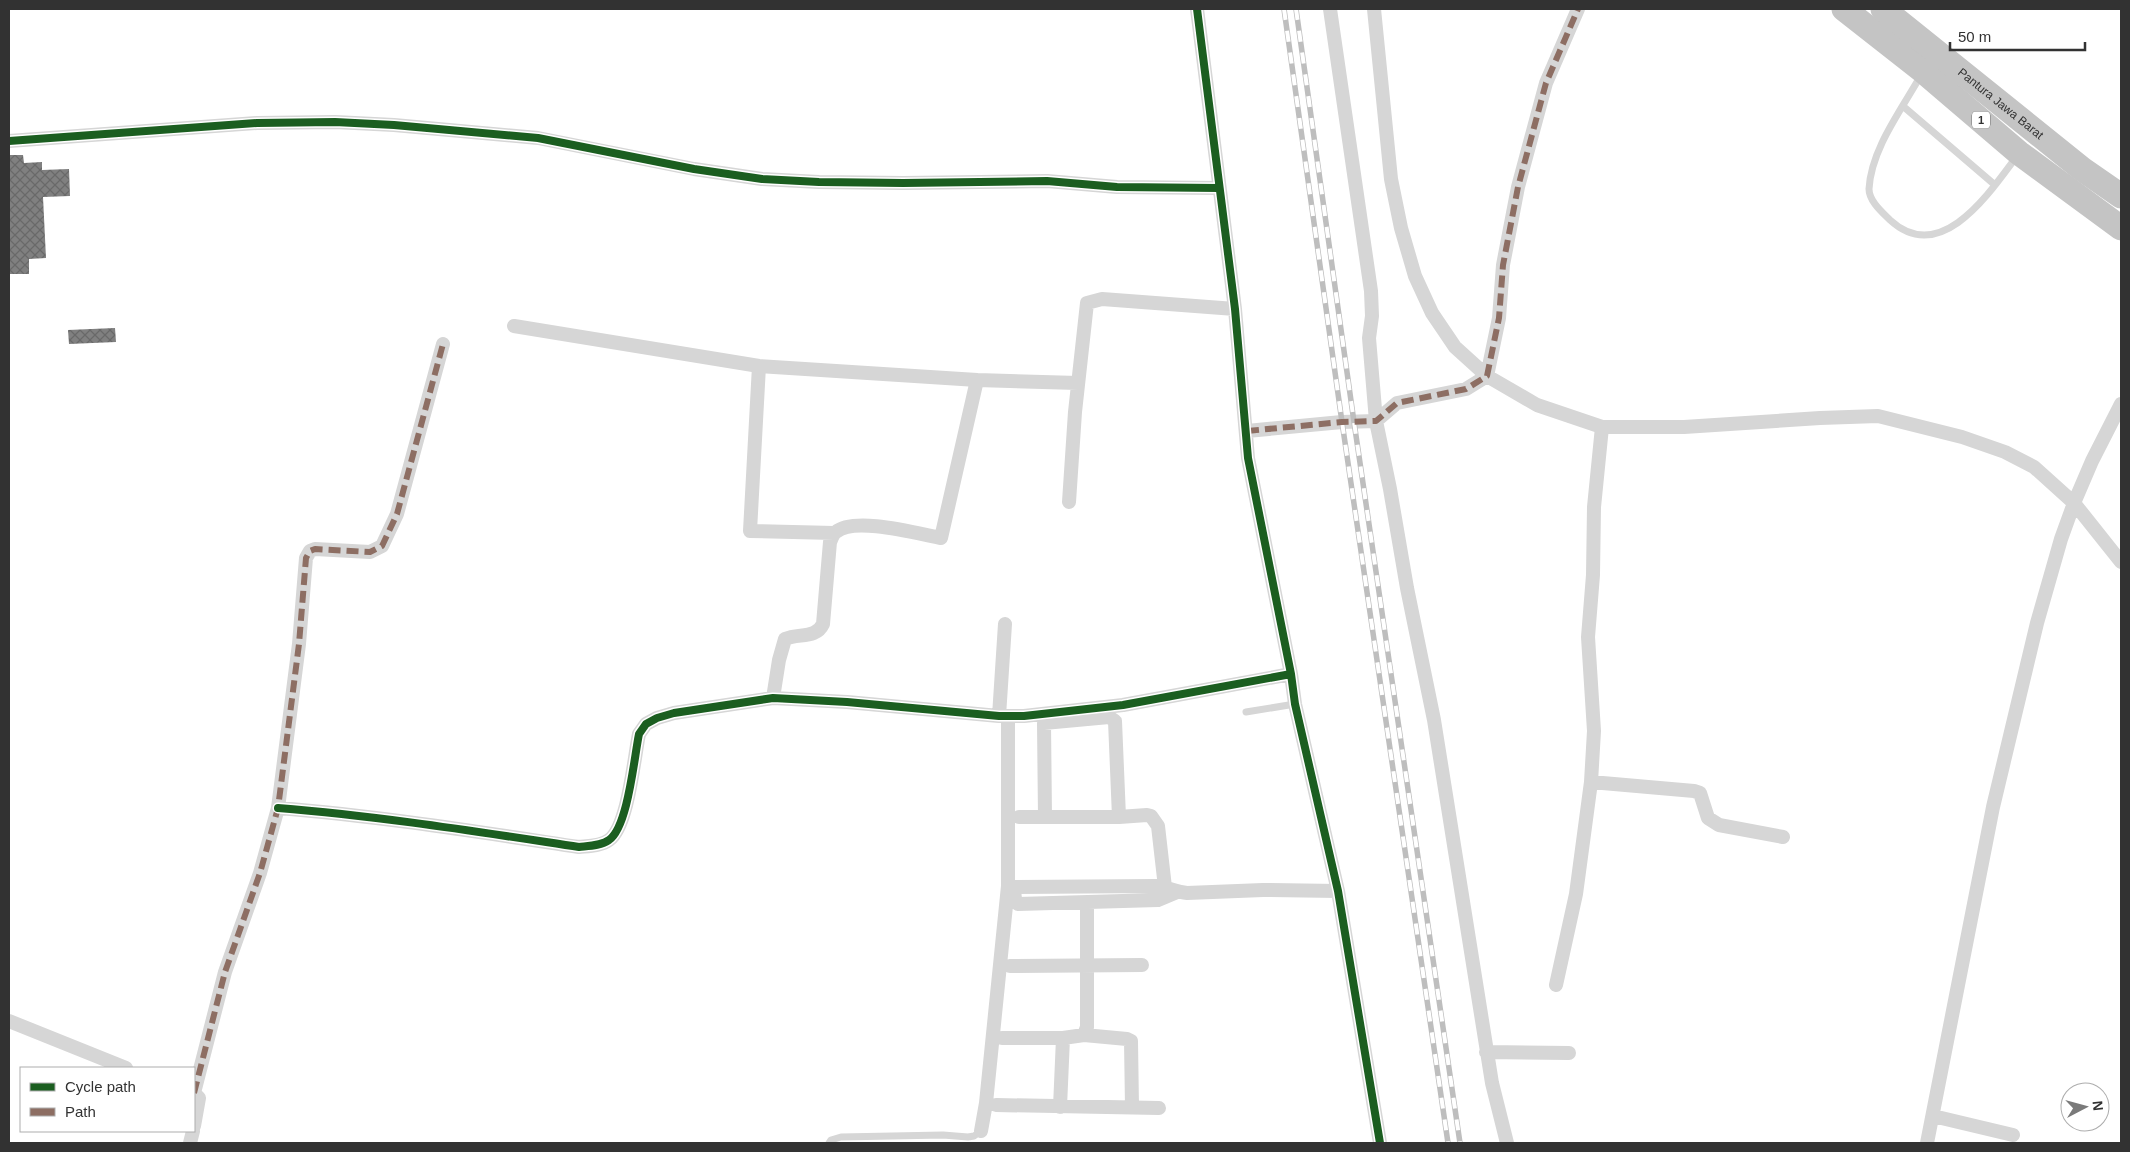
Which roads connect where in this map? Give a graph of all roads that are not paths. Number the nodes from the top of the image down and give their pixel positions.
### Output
1 (1197, 9) edge
2 (1330, 9) edge
3 (1374, 9) edge
4 (1578, 9) edge
5 (1844, 9) edge
6 (1883, 9) edge
7 (1923, 71) junction
8 (1904, 107) junction
9 (9, 141) edge
10 (2019, 153) junction
11 (1995, 185) junction
12 (1220, 188) junction
13 (2121, 196) edge
14 (2121, 228) edge
15 (1236, 309) junction
16 (514, 326) dead end
17 (443, 344) dead end
18 (759, 366) junction
19 (1487, 376) junction
20 (977, 380) junction
21 (1078, 383) junction
22 (2121, 404) edge
23 (1376, 421) junction
24 (1602, 427) junction
25 (1247, 431) junction
26 (1069, 502) dead end
27 (2074, 502) junction
28 (834, 533) junction
29 (2121, 562) edge
30 (1005, 624) dead end
31 (1291, 674) junction
32 (773, 698) junction
33 (1295, 704) junction
34 (1246, 712) dead end
35 (1003, 716) junction
36 (1591, 782) junction
37 (278, 808) junction
38 (1019, 817) dead end
39 (1045, 817) junction
40 (1119, 817) junction
41 (1783, 837) dead end
42 (1096, 886) junction
43 (1074, 887) junction
44 (1338, 891) junction
45 (1169, 892) junction
46 (1086, 902) junction
47 (1087, 965) junction
48 (1142, 965) dead end
49 (1010, 966) dead end
50 (1556, 985) dead end
51 (9, 1021) edge
52 (1084, 1036) junction
53 (1002, 1038) dead end
54 (1064, 1038) junction
55 (1486, 1052) junction
56 (1568, 1053) dead end
57 (124, 1067) edge
58 (195, 1089) edge
59 (195, 1094) edge
60 (996, 1105) dead end
61 (1060, 1107) junction
62 (1132, 1107) junction
63 (1159, 1108) dead end
64 (1933, 1116) junction
65 (195, 1120) edge
66 (981, 1131) joint
67 (2013, 1135) dead end
68 (829, 1143) edge
69 (1380, 1143) edge
70 (1507, 1143) edge
71 (1927, 1143) edge

1 - 12 street
2 - 23 street
3 - 19 street
4 - 19 street
5 - 7 highway, 1
6 - 13 highway, Pantura Jawa Barat / 1
7 - 8 lane
7 - 10 highway, 1
8 - 11 lane
8 - 11 lane
9 - 12 street
10 - 11 lane
10 - 14 highway, 1
12 - 15 street
15 - 21 street
15 - 25 street
16 - 18 street
17 - 37 street
18 - 20 street
18 - 28 street
19 - 23 street
19 - 24 street
20 - 21 street
20 - 28 street
21 - 26 street
22 - 27 street
23 - 25 street
23 - 55 street
24 - 27 street
24 - 36 street
25 - 31 street
27 - 29 street
27 - 64 street
28 - 32 street
30 - 35 street
31 - 33 street
31 - 35 street
32 - 35 street
32 - 37 street
33 - 34 lane
33 - 44 street
35 - 66 street
36 - 41 street
36 - 50 street
37 - 58 street
38 - 39 street
39 - 40 street
39 - 40 street
40 - 45 street
42 - 43 street
42 - 45 street
42 - 46 street
43 - 46 street
43 - 46 street
44 - 45 street
44 - 69 street
45 - 46 street
46 - 47 street
47 - 48 street
47 - 49 street
47 - 52 street
51 - 57 street
52 - 54 street
52 - 62 street
53 - 54 street
54 - 61 street
55 - 56 street
55 - 70 street
59 - 65 street
60 - 61 street
61 - 62 street
62 - 63 street
64 - 67 street
64 - 71 street
66 - 68 lane

